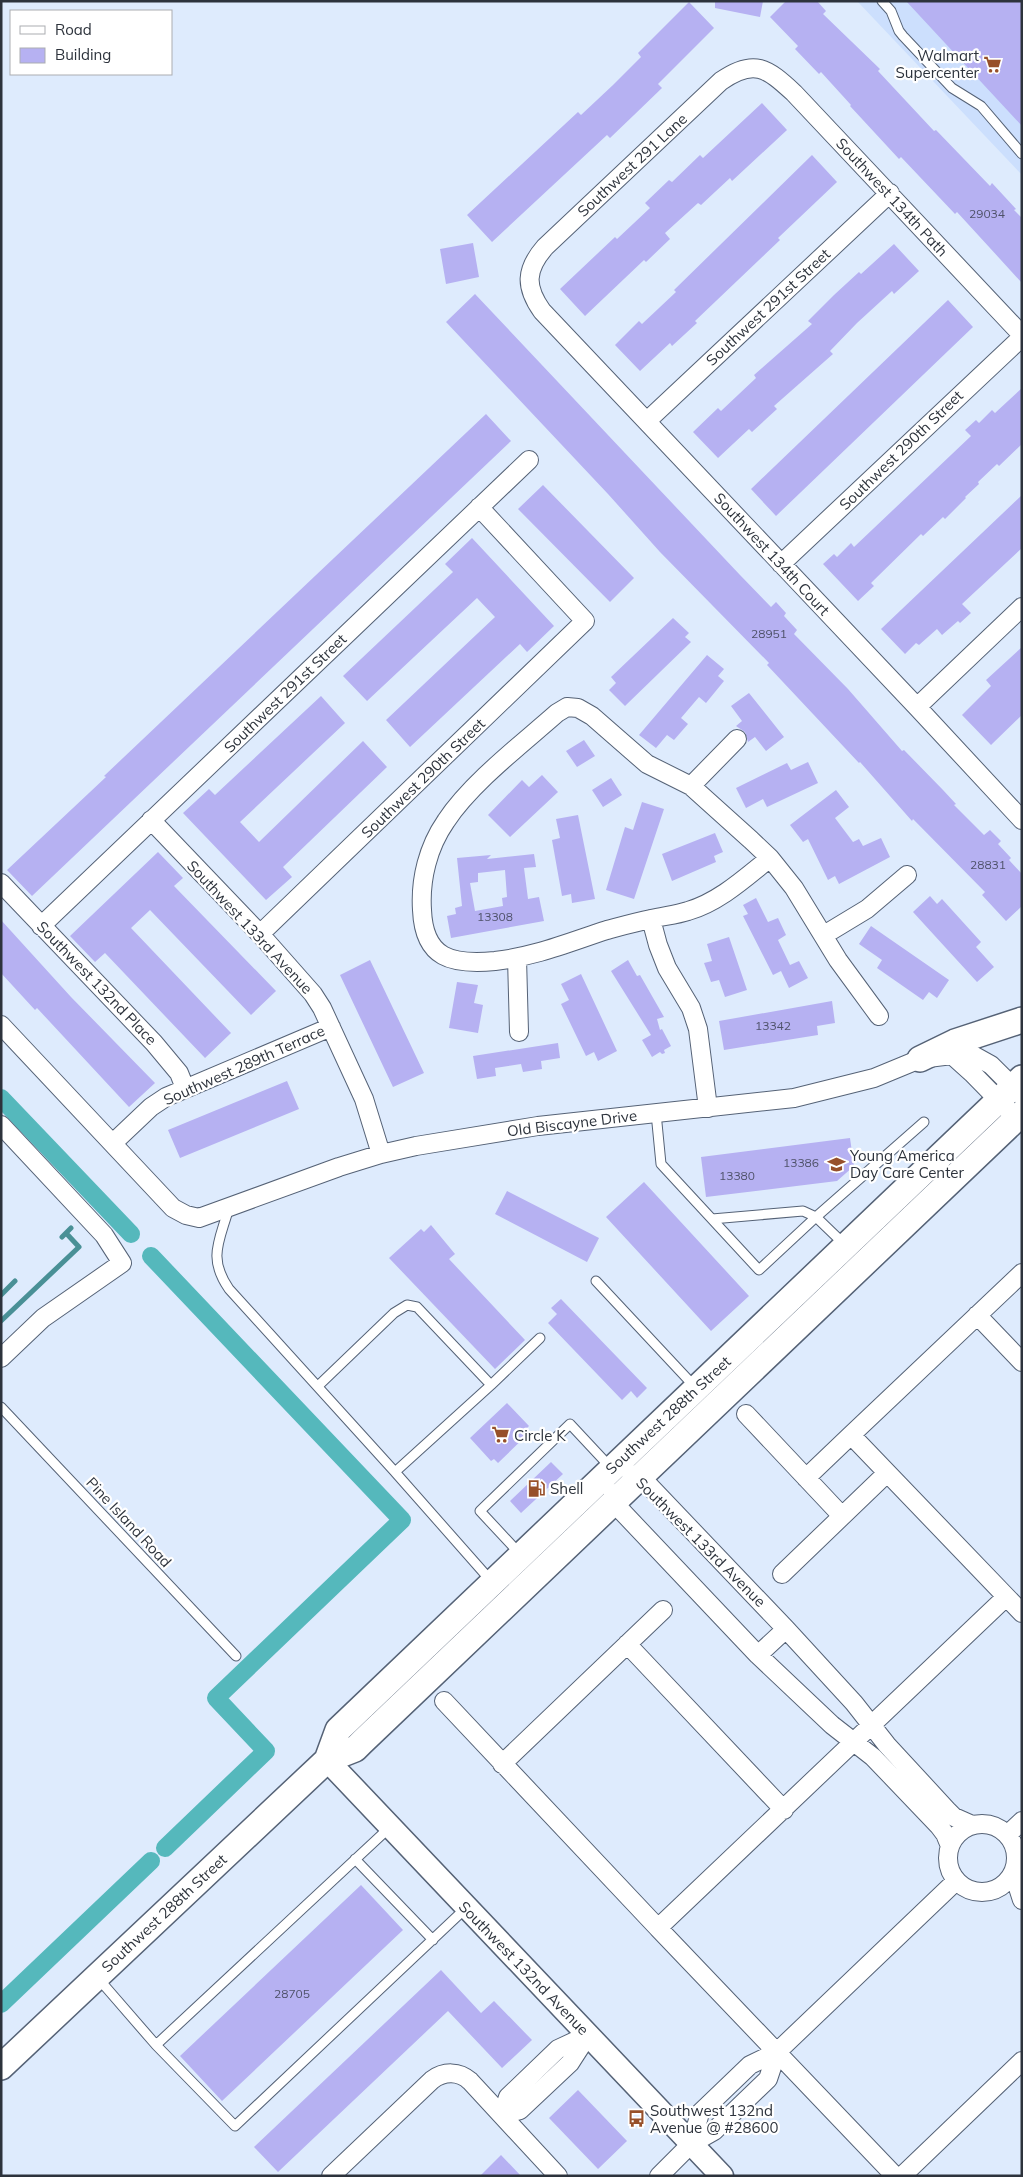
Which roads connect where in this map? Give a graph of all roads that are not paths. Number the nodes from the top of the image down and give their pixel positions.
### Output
1 (882, 1) edge
2 (757, 67) joint
3 (1022, 154) edge
4 (890, 193) junction
5 (529, 284) joint
6 (1022, 336) edge
7 (647, 421) junction
8 (529, 460) dead end
9 (478, 507) junction
10 (781, 564) junction
11 (1022, 607) edge
12 (917, 707) junction
13 (737, 740) dead end
14 (691, 786) junction
15 (151, 820) junction
16 (1022, 820) edge
17 (770, 858) junction
18 (907, 875) dead end
19 (1, 883) edge
20 (651, 919) junction
21 (42, 926) junction
22 (260, 934) junction
23 (824, 935) junction
24 (517, 958) junction
25 (879, 1016) dead end
26 (1022, 1020) edge
27 (1, 1025) edge
28 (331, 1027) junction
29 (519, 1032) dead end
30 (920, 1059) junction
31 (185, 1088) junction
32 (1016, 1099) edge
33 (708, 1108) junction
34 (656, 1113) junction
35 (924, 1122) dead end
36 (1, 1125) edge
37 (113, 1143) junction
38 (381, 1154) junction
39 (229, 1207) junction
40 (816, 1217) junction
41 (712, 1219) junction
42 (846, 1246) junction
43 (864, 1264) junction
44 (1022, 1273) edge
45 (596, 1281) dead end
46 (977, 1315) junction
47 (540, 1338) dead end
48 (1, 1358) edge
49 (1022, 1362) edge
50 (491, 1385) junction
51 (318, 1386) junction
52 (697, 1389) junction
53 (1, 1407) edge
54 (746, 1414) dead end
55 (851, 1435) junction
56 (612, 1469) junction
57 (395, 1472) junction
58 (887, 1472) junction
59 (640, 1476) junction
60 (806, 1478) junction
61 (613, 1502) junction
62 (842, 1516) junction
63 (521, 1556) junction
64 (782, 1574) dead end
65 (493, 1582) junction
66 (1006, 1597) junction
67 (663, 1610) dead end
68 (1022, 1614) edge
69 (786, 1629) junction
70 (626, 1644) junction
71 (758, 1654) junction
72 (236, 1656) dead end
73 (444, 1701) dead end
74 (872, 1726) junction
75 (854, 1742) junction
76 (327, 1760) junction
77 (502, 1764) junction
78 (784, 1810) junction
79 (1022, 1821) edge
80 (972, 1825) junction
81 (390, 1827) junction
82 (1008, 1835) junction
83 (950, 1846) junction
84 (356, 1859) junction
85 (1014, 1872) junction
86 (956, 1881) junction
87 (994, 1891) junction
88 (1021, 1899) edge
89 (467, 1907) junction
90 (658, 1928) junction
91 (433, 1940) junction
92 (96, 1976) junction
93 (588, 2035) junction
94 (156, 2045) junction
95 (777, 2052) junction
96 (1022, 2061) edge
97 (1, 2067) edge
98 (502, 2115) junction
99 (691, 2144) junction
100 (331, 2176) edge
101 (558, 2176) edge
102 (659, 2176) edge
103 (722, 2176) edge
104 (895, 2176) edge
105 (902, 2176) edge

1 - 3 lane
2 - 4 street, Southwest 134th Path
2 - 5 street, Southwest 291 Lane
4 - 6 street, Southwest 134th Path
4 - 7 street, Southwest 291st Street
5 - 7 street, Southwest 134th Court
6 - 10 street, Southwest 290th Street
7 - 10 street, Southwest 134th Court
8 - 9 street, Southwest 291st Street
9 - 15 street, Southwest 291st Street
9 - 22 street, Southwest 290th Street
10 - 12 street, Southwest 134th Court
11 - 12 street
12 - 16 street, Southwest 134th Court
13 - 14 street
14 - 17 street
14 - 24 street
15 - 21 street, Southwest 291st Street
15 - 22 street, Southwest 133rd Avenue
17 - 20 street
17 - 23 street
18 - 23 street
19 - 21 street, Southwest 132nd Place
20 - 24 street
20 - 33 street
21 - 31 street, Southwest 132nd Place
22 - 28 street, Southwest 133rd Avenue
23 - 25 street
24 - 29 street
26 - 30 main road
27 - 37 street
28 - 31 street, Southwest 289th Terrace
28 - 38 street, Southwest 133rd Avenue
30 - 32 street, Old Biscayne Drive
30 - 33 street, Old Biscayne Drive
31 - 37 street, Southwest 289th Terrace
32 - 42 main road, Southwest 288th Street
32 - 43 main road, Southwest 288th Street
33 - 34 street, Old Biscayne Drive
34 - 38 street, Old Biscayne Drive
34 - 41 lane
35 - 40 lane
36 - 48 street
37 - 39 street, Old Biscayne Drive
38 - 39 street, Old Biscayne Drive
39 - 51 lane
40 - 41 lane
40 - 41 lane
40 - 42 lane
42 - 43 main road
42 - 52 main road, Southwest 288th Street
43 - 59 main road, Southwest 288th Street
44 - 46 street
45 - 52 lane
46 - 49 street
46 - 55 street
47 - 50 lane
50 - 51 lane
50 - 57 lane
51 - 57 lane
52 - 56 main road, Southwest 288th Street
53 - 72 lane, Pine Island Road
54 - 60 street
55 - 58 street
55 - 60 street
56 - 59 street, Southwest 133rd Avenue
56 - 61 street, Southwest 133rd Avenue
56 - 63 main road, Southwest 288th Street
56 - 63 lane
57 - 65 lane
58 - 62 street
58 - 66 street
59 - 61 main road, Southwest 288th Street
59 - 69 street, Southwest 133rd Avenue
60 - 62 street
61 - 71 street
61 - 76 main road, Southwest 288th Street
62 - 64 street
63 - 65 main road, Southwest 288th Street
65 - 76 main road, Southwest 288th Street
66 - 68 street
66 - 74 street
67 - 70 street
69 - 71 street
69 - 74 street, Southwest 133rd Avenue
70 - 77 street
70 - 78 street
71 - 75 street
73 - 77 street
74 - 75 street
74 - 80 street, Southwest 133rd Avenue
75 - 78 street
75 - 83 street
76 - 81 street, Southwest 132nd Avenue
76 - 92 main road, Southwest 288th Street
77 - 90 street
78 - 90 street
79 - 82 street
80 - 82 street
80 - 83 street
81 - 84 lane
81 - 89 street, Southwest 132nd Avenue
82 - 85 street
83 - 86 street
84 - 91 lane
84 - 94 lane
85 - 87 street
85 - 88 street
86 - 87 street
86 - 95 street
87 - 88 street
89 - 91 lane
89 - 93 street, Southwest 132nd Avenue
90 - 95 street
91 - 94 lane
92 - 94 lane
92 - 97 main road, Southwest 288th Street
93 - 98 street
93 - 99 street, Southwest 132nd Avenue
95 - 99 street
95 - 104 street
96 - 105 street
98 - 100 street
98 - 101 street
99 - 102 street
99 - 103 street, Southwest 132nd Avenue

